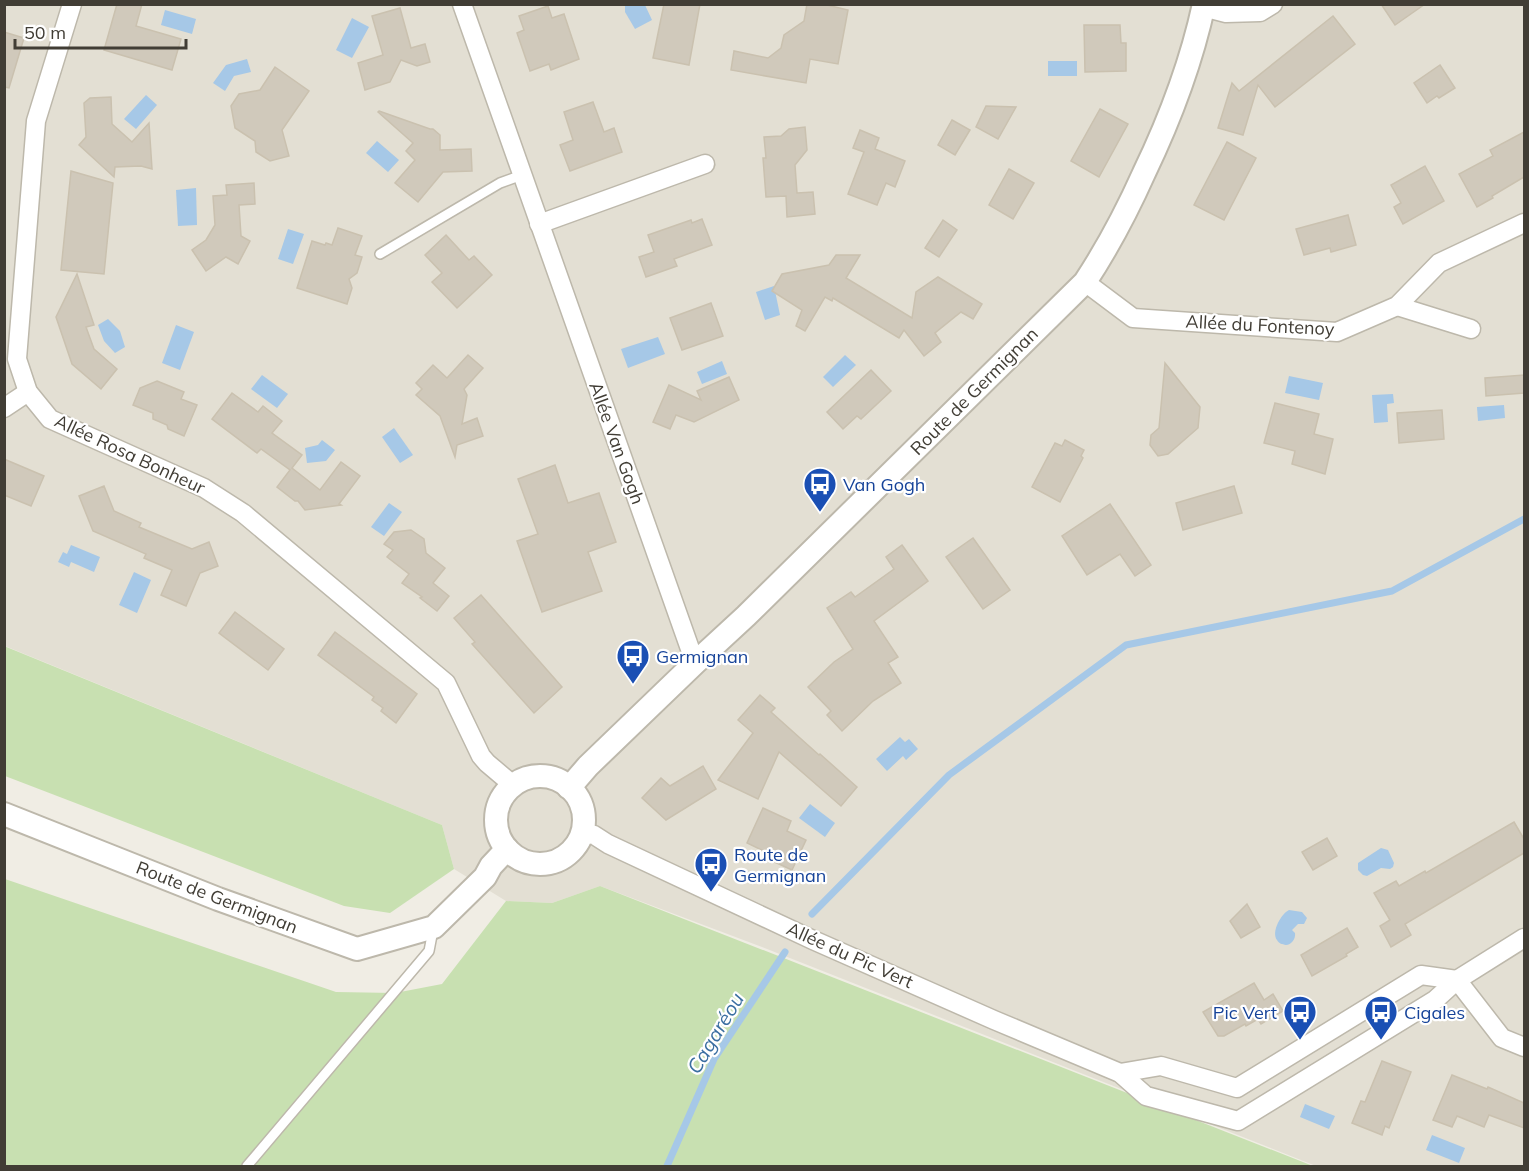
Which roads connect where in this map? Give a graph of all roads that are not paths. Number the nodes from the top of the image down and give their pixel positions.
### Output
1 (72, 4) edge
2 (462, 4) edge
3 (1273, 4) edge
4 (1203, 6) edge
5 (705, 164) dead end
6 (522, 175) junction
7 (1524, 223) edge
8 (539, 224) junction
9 (380, 254) dead end
10 (1085, 282) junction
11 (1397, 306) junction
12 (1471, 329) dead end
13 (28, 392) junction
14 (4, 408) edge
15 (695, 663) junction
16 (513, 785) junction
17 (570, 788) junction
18 (4, 814) edge
19 (582, 833) junction
20 (507, 849) junction
21 (434, 927) junction
22 (1524, 938) edge
23 (1457, 980) junction
24 (1524, 1047) edge
25 (1120, 1072) junction
26 (248, 1167) edge

1 - 13 street, Allée Rosa Bonheur
2 - 6 street, Allée Van Gogh
3 - 4 street
4 - 10 street, Route de Germignan
5 - 8 street
6 - 8 street, Allée Van Gogh
6 - 9 lane
7 - 11 street, Allée du Fontenoy
8 - 15 street, Allée Van Gogh
10 - 11 street, Allée du Fontenoy
10 - 15 street, Route de Germignan
11 - 12 street
13 - 14 street
13 - 16 street, Allée Rosa Bonheur
15 - 17 street, Route de Germignan
16 - 17 street
16 - 20 street
17 - 19 street
18 - 21 street, Route de Germignan
19 - 20 street
19 - 25 street, Allée du Pic Vert
20 - 21 street, Route de Germignan
21 - 26 lane
22 - 23 street, Allée du Pic Vert
23 - 24 street
23 - 25 street
23 - 25 street, Allée du Pic Vert

